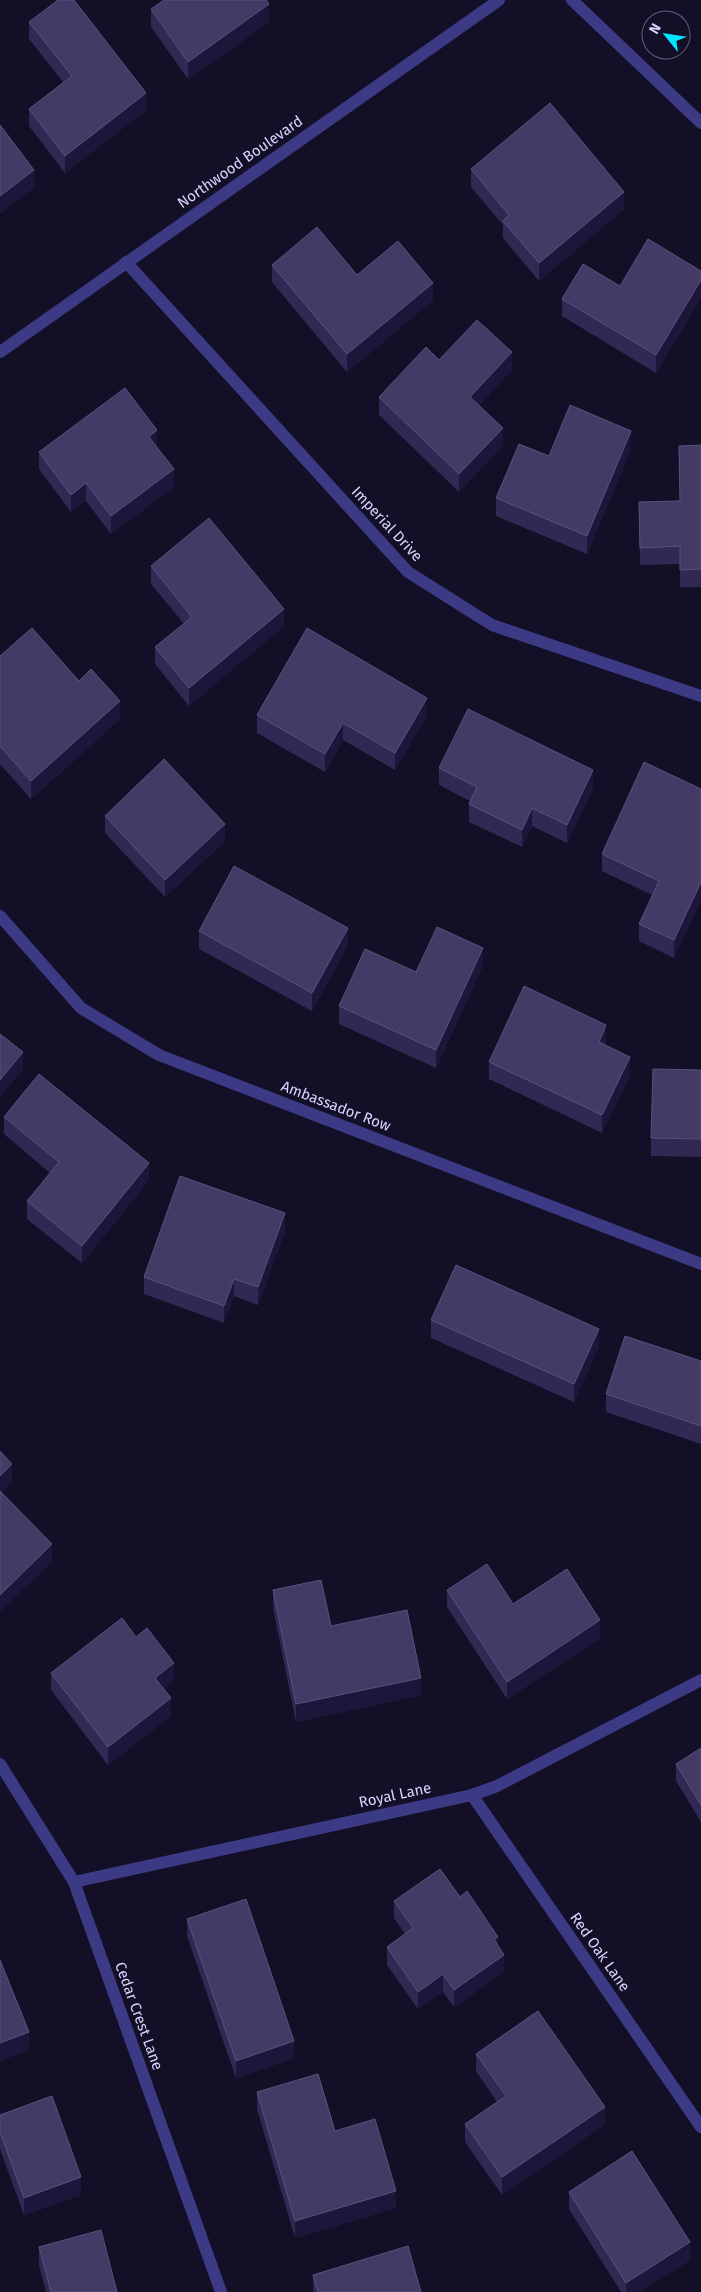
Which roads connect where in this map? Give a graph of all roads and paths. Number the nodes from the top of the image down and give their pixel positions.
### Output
1 (499, 0) edge
2 (572, 0) edge
3 (701, 123) edge
4 (126, 262) junction
5 (0, 352) edge
6 (701, 696) edge
7 (0, 916) edge
8 (701, 1264) edge
9 (701, 1680) edge
10 (0, 1764) edge
11 (472, 1795) junction
12 (74, 1882) junction
13 (701, 2127) edge
14 (221, 2292) edge

1 - 4 street, Northwood Boulevard
2 - 3 street
4 - 5 street, Northwood Boulevard
4 - 6 street, Imperial Drive
7 - 8 street, Ambassador Row
9 - 11 street, Royal Lane
10 - 12 street, Cedar Crest Lane
11 - 12 street, Royal Lane
11 - 13 street, Red Oak Lane
12 - 14 street, Cedar Crest Lane

